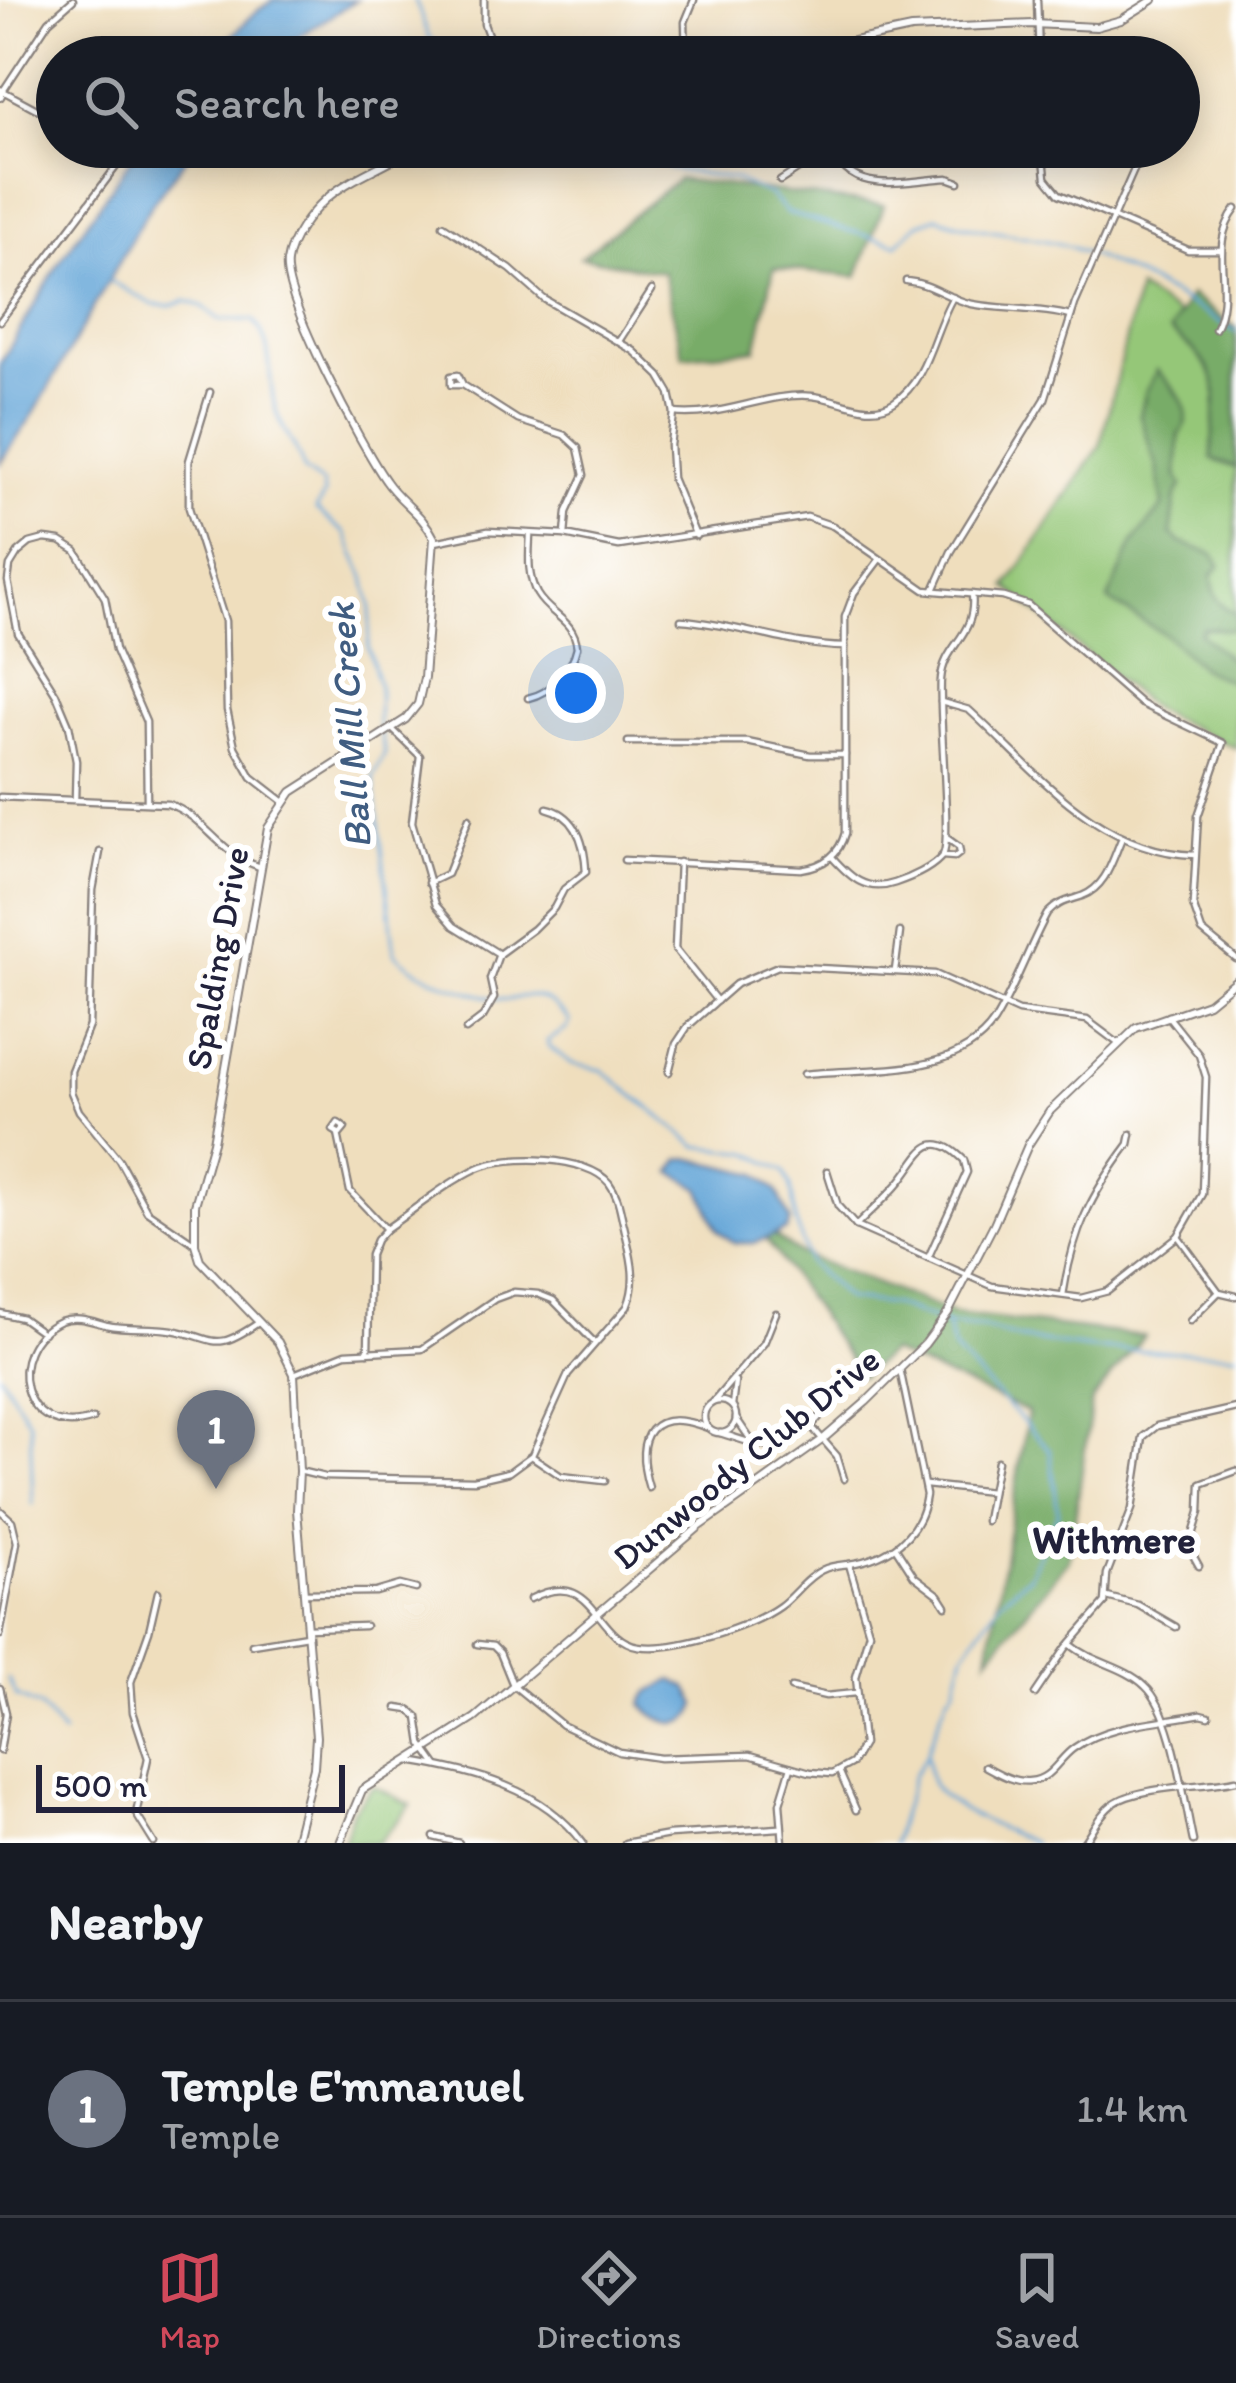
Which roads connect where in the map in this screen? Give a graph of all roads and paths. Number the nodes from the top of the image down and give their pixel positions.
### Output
1 (73, 0) edge
2 (484, 0) edge
3 (694, 0) edge
4 (1037, 0) edge
5 (1154, 0) edge
6 (1038, 24) junction
7 (40, 36) edge
8 (489, 36) edge
9 (685, 36) edge
10 (877, 36) edge
11 (1038, 36) edge
12 (36, 41) edge
13 (1, 93) edge
14 (36, 110) edge
15 (115, 168) edge
16 (379, 168) edge
17 (800, 168) edge
18 (843, 168) edge
19 (1045, 168) edge
20 (1135, 168) edge
21 (780, 181) dead end
22 (959, 182) dead end
23 (1236, 208) edge
24 (1113, 217) junction
25 (443, 224) dead end
26 (1220, 250) junction
27 (906, 281) dead end
28 (652, 290) dead end
29 (953, 297) junction
30 (1071, 316) junction
31 (0, 321) edge
32 (1215, 329) dead end
33 (620, 341) junction
34 (463, 385) dead end
35 (211, 392) dead end
36 (674, 413) junction
37 (566, 535) junction
38 (530, 536) junction
39 (696, 536) junction
40 (435, 542) junction
41 (880, 560) junction
42 (4, 574) edge
43 (932, 592) junction
44 (972, 594) junction
45 (681, 620) dead end
46 (845, 646) junction
47 (563, 675) junction
48 (528, 698) dead end
49 (941, 702) junction
50 (597, 703) dead end
51 (392, 728) junction
52 (628, 742) dead end
53 (845, 755) junction
54 (0, 797) edge
55 (78, 800) junction
56 (283, 801) junction
57 (147, 802) junction
58 (547, 808) dead end
59 (469, 818) dead end
60 (949, 838) junction
61 (1120, 840) junction
62 (100, 852) dead end
63 (1195, 854) junction
64 (832, 856) junction
65 (942, 856) junction
66 (624, 860) dead end
67 (679, 862) junction
68 (260, 867) junction
69 (428, 883) junction
70 (900, 932) dead end
71 (499, 954) junction
72 (1236, 958) edge
73 (895, 971) junction
74 (1236, 980) edge
75 (716, 1000) junction
76 (1004, 1004) junction
77 (1168, 1016) junction
78 (466, 1030) dead end
79 (1119, 1044) junction
80 (669, 1072) dead end
81 (804, 1074) dead end
82 (338, 1134) dead end
83 (1131, 1134) dead end
84 (826, 1172) dead end
85 (856, 1226) junction
86 (386, 1229) junction
87 (1178, 1236) junction
88 (195, 1244) junction
89 (928, 1258) junction
90 (968, 1276) junction
91 (1219, 1292) junction
92 (1063, 1295) junction
93 (1236, 1296) edge
94 (0, 1313) edge
95 (776, 1313) dead end
96 (1190, 1322) dead end
97 (258, 1323) junction
98 (43, 1333) junction
99 (593, 1341) junction
100 (368, 1352) junction
101 (292, 1369) junction
102 (900, 1369) junction
103 (736, 1377) junction
104 (846, 1389) dead end
105 (714, 1401) junction
106 (732, 1406) junction
107 (706, 1407) junction
108 (1236, 1408) edge
109 (736, 1417) junction
110 (94, 1419) dead end
111 (688, 1420) junction
112 (811, 1426) junction
113 (708, 1428) junction
114 (720, 1433) junction
115 (822, 1440) junction
116 (753, 1443) junction
117 (532, 1455) junction
118 (998, 1461) dead end
119 (299, 1471) junction
120 (1236, 1471) edge
121 (324, 1477) junction
122 (844, 1479) dead end
123 (605, 1481) dead end
124 (298, 1482) junction
125 (926, 1485) junction
126 (649, 1488) dead end
127 (991, 1492) junction
128 (0, 1510) edge
129 (986, 1521) dead end
130 (896, 1548) junction
131 (849, 1564) junction
132 (1199, 1566) dead end
133 (416, 1588) dead end
134 (158, 1592) dead end
135 (304, 1593) junction
136 (1106, 1598) junction
137 (530, 1599) dead end
138 (946, 1606) dead end
139 (600, 1612) junction
140 (365, 1626) dead end
141 (1176, 1627) dead end
142 (307, 1632) junction
143 (0, 1635) edge
144 (252, 1644) dead end
145 (477, 1644) dead end
146 (1070, 1644) junction
147 (514, 1685) junction
148 (0, 1688) edge
149 (791, 1688) dead end
150 (856, 1693) junction
151 (1035, 1694) dead end
152 (397, 1708) dead end
153 (1209, 1716) dead end
154 (1164, 1721) junction
155 (427, 1750) junction
156 (0, 1751) edge
157 (408, 1760) junction
158 (437, 1765) junction
159 (985, 1766) dead end
160 (791, 1767) junction
161 (838, 1771) junction
162 (1236, 1780) edge
163 (1180, 1786) junction
164 (856, 1810) dead end
165 (779, 1828) junction
166 (434, 1837) dead end
167 (1192, 1840) edge
168 (154, 1843) edge
169 (295, 1843) edge
170 (340, 1843) edge
171 (459, 1843) edge
172 (583, 1843) edge
173 (625, 1843) edge
174 (783, 1843) edge
175 (1083, 1843) edge

1 - 7 street
2 - 8 street
3 - 9 street
4 - 6 street
5 - 6 street
6 - 10 street
6 - 11 street
12 - 13 street
13 - 14 street
15 - 31 street
16 - 40 street
17 - 21 street
18 - 22 street
19 - 24 street
20 - 24 street
23 - 26 street
24 - 26 street
24 - 30 street
25 - 33 street
26 - 32 street
27 - 29 street
28 - 33 street
29 - 30 street
29 - 36 street
30 - 43 street
33 - 36 street
34 - 37 street
35 - 56 street
36 - 39 street
37 - 38 street
37 - 39 street
38 - 40 street
38 - 47 street
39 - 41 street
40 - 51 street
41 - 43 street
41 - 46 street
42 - 55 street
42 - 57 street
43 - 44 street
44 - 49 street
44 - 63 street
45 - 46 street
46 - 53 street
47 - 48 street
47 - 50 street
49 - 60 street
49 - 61 street
51 - 56 street
51 - 69 street
52 - 53 street
53 - 64 street
54 - 55 street
55 - 57 street
56 - 68 street, Spalding Drive
57 - 68 street
58 - 71 street
59 - 69 street
60 - 65 street
60 - 65 street
61 - 63 street
61 - 76 street
62 - 88 street
63 - 72 street
64 - 65 street
64 - 67 street
66 - 67 street
67 - 75 street
68 - 88 street, Spalding Drive
69 - 71 street
70 - 73 street
71 - 78 street
73 - 75 street
73 - 76 street
74 - 77 street, Dunwoody Club Drive
75 - 80 street
76 - 79 street
76 - 81 street
77 - 79 street, Dunwoody Club Drive
77 - 87 street
79 - 90 street, Dunwoody Club Drive
82 - 86 street
83 - 92 street
84 - 85 street
85 - 89 street
85 - 89 street
86 - 99 street
86 - 100 street
87 - 91 street
87 - 92 street
88 - 97 street
89 - 90 street
90 - 92 street
90 - 102 street, Dunwoody Club Drive
91 - 93 street
91 - 96 street
94 - 98 street
95 - 103 street
97 - 98 street
97 - 101 street
98 - 110 street
99 - 100 street
99 - 117 street
100 - 101 street
101 - 119 street
102 - 115 street, Dunwoody Club Drive
102 - 125 street
103 - 105 street
103 - 106 street
104 - 112 street
105 - 106 street
105 - 107 street
106 - 109 street
107 - 111 street
107 - 113 street
108 - 136 street
109 - 114 street
109 - 116 street
111 - 113 street
111 - 126 street
112 - 115 street
112 - 116 street
113 - 114 street
114 - 116 street
115 - 122 street
115 - 139 street, Dunwoody Club Drive
117 - 121 street
117 - 123 street
118 - 127 street
119 - 121 street
119 - 124 street
120 - 132 street
121 - 124 street
124 - 135 street
125 - 127 street
125 - 130 street
127 - 129 street
128 - 143 street
130 - 131 street
130 - 138 street
131 - 139 street
131 - 150 street
133 - 135 street
134 - 168 street
135 - 142 street
136 - 141 street
136 - 146 street
137 - 139 street
139 - 147 street, Dunwoody Club Drive
140 - 142 street
142 - 144 street
142 - 169 street
145 - 147 street
146 - 151 street
146 - 154 street
147 - 155 street, Dunwoody Club Drive
147 - 160 street
148 - 156 street
149 - 150 street
150 - 161 street
152 - 155 street
153 - 154 street
154 - 159 street
154 - 163 street
155 - 157 street, Dunwoody Club Drive
155 - 158 street
157 - 158 street
157 - 170 street, Dunwoody Club Drive
158 - 172 street
160 - 161 street
160 - 165 street
161 - 164 street
162 - 163 street
163 - 167 street
163 - 175 street
165 - 173 street
165 - 174 street
166 - 171 street

